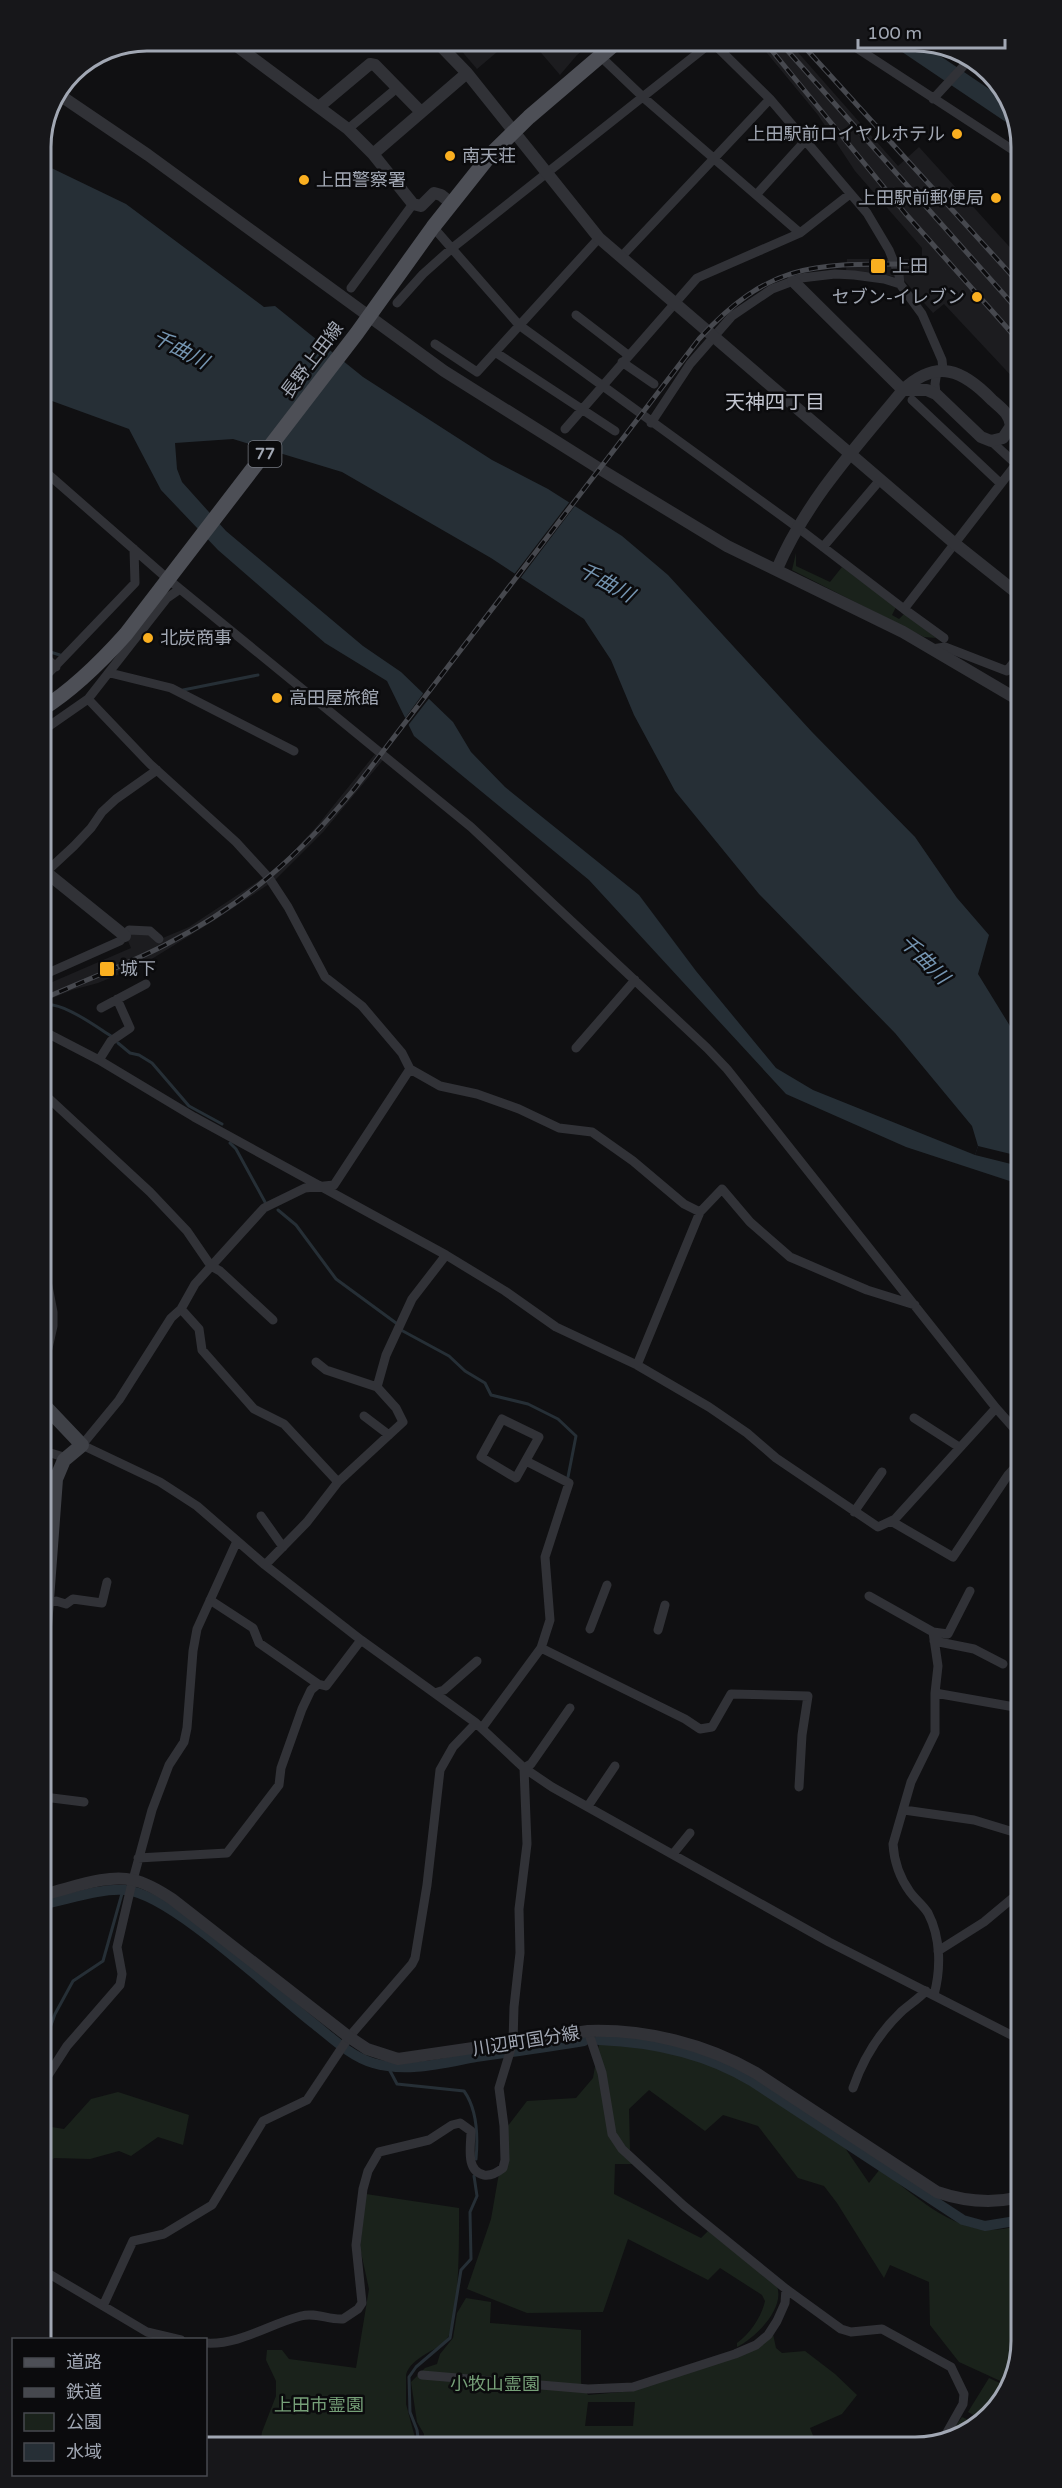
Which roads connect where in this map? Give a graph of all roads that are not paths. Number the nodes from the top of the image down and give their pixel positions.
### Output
1 (244, 51) edge
2 (446, 51) edge
3 (606, 51) edge
4 (700, 51) edge
5 (720, 51) edge
6 (861, 51) edge
7 (600, 56) junction
8 (964, 65) edge
9 (467, 73) junction
10 (397, 88) junction
11 (65, 98) edge
12 (644, 98) junction
13 (770, 99) junction
14 (933, 99) junction
15 (320, 106) junction
16 (421, 112) junction
17 (348, 129) junction
18 (513, 132) junction
19 (805, 141) junction
20 (1011, 149) edge
21 (373, 154) junction
22 (715, 159) junction
23 (547, 174) junction
24 (850, 194) junction
25 (756, 195) junction
26 (451, 203) junction
27 (412, 204) junction
28 (433, 227) junction
29 (800, 232) junction
30 (599, 238) junction
31 (451, 249) junction
32 (621, 257) junction
33 (793, 281) junction
34 (900, 284) junction
35 (351, 288) dead end
36 (675, 302) junction
37 (397, 303) dead end
38 (369, 315) junction
39 (576, 315) dead end
40 (519, 325) junction
41 (713, 337) junction
42 (435, 344) dead end
43 (495, 352) junction
44 (625, 358) junction
45 (940, 371) junction
46 (654, 384) dead end
47 (602, 385) junction
48 (903, 390) junction
49 (936, 394) junction
50 (912, 400) dead end
51 (582, 409) junction
52 (1011, 414) edge
53 (960, 417) junction
54 (1011, 421) edge
55 (651, 423) junction
56 (566, 429) dead end
57 (615, 431) dead end
58 (946, 431) junction
59 (991, 441) junction
60 (850, 454) junction
61 (1011, 459) edge
62 (1011, 469) edge
63 (51, 476) edge
64 (880, 480) junction
65 (1000, 483) junction
66 (797, 527) junction
67 (954, 543) junction
68 (823, 547) junction
69 (134, 549) junction
70 (777, 569) junction
71 (174, 581) junction
72 (1011, 588) edge
73 (904, 609) junction
74 (944, 638) dead end
75 (932, 649) junction
76 (51, 662) edge
77 (1011, 666) edge
78 (56, 667) junction
79 (51, 672) edge
80 (110, 673) junction
81 (1011, 695) edge
82 (88, 699) junction
83 (51, 703) edge
84 (51, 724) edge
85 (294, 751) dead end
86 (157, 771) junction
87 (51, 864) edge
88 (51, 876) edge
89 (125, 936) junction
90 (159, 939) dead end
91 (51, 972) edge
92 (635, 980) junction
93 (146, 984) dead end
94 (117, 999) junction
95 (101, 1008) dead end
96 (51, 1035) edge
97 (576, 1048) dead end
98 (99, 1060) junction
99 (410, 1069) junction
100 (51, 1100) edge
101 (322, 1186) junction
102 (700, 1212) junction
103 (446, 1255) junction
104 (211, 1266) junction
105 (51, 1302) edge
106 (915, 1305) junction
107 (181, 1309) junction
108 (273, 1320) dead end
109 (51, 1335) edge
110 (316, 1362) dead end
111 (637, 1365) junction
112 (377, 1387) junction
113 (996, 1408) junction
114 (51, 1412) edge
115 (363, 1416) dead end
116 (914, 1418) dead end
117 (1011, 1425) edge
118 (389, 1435) junction
119 (82, 1445) junction
120 (959, 1447) junction
121 (51, 1453) edge
122 (67, 1458) junction
123 (526, 1461) junction
124 (882, 1472) dead end
125 (1011, 1472) edge
126 (338, 1482) junction
127 (854, 1512) junction
128 (51, 1513) edge
129 (261, 1516) dead end
130 (891, 1521) junction
131 (237, 1541) junction
132 (283, 1547) junction
133 (265, 1565) junction
134 (108, 1582) dead end
135 (607, 1586) dead end
136 (970, 1592) dead end
137 (869, 1596) dead end
138 (210, 1600) junction
139 (51, 1602) edge
140 (665, 1605) dead end
141 (590, 1629) dead end
142 (658, 1630) dead end
143 (933, 1637) junction
144 (361, 1640) junction
145 (541, 1648) junction
146 (477, 1661) dead end
147 (1004, 1664) dead end
148 (318, 1684) junction
149 (435, 1693) junction
150 (935, 1693) junction
151 (1011, 1706) edge
152 (570, 1708) dead end
153 (479, 1726) junction
154 (615, 1766) dead end
155 (524, 1768) junction
156 (800, 1787) dead end
157 (52, 1798) dead end
158 (84, 1802) dead end
159 (588, 1806) junction
160 (904, 1810) junction
161 (1011, 1831) edge
162 (690, 1833) dead end
163 (673, 1854) junction
164 (138, 1858) junction
165 (131, 1887) junction
166 (51, 1893) edge
167 (1011, 1900) edge
168 (938, 1951) junction
169 (930, 1993) junction
170 (588, 2031) junction
171 (1011, 2035) edge
172 (349, 2037) junction
173 (510, 2050) junction
174 (51, 2071) edge
175 (853, 2088) dead end
176 (1011, 2198) edge
177 (51, 2275) edge
178 (786, 2289) junction
179 (103, 2306) junction
180 (172, 2338) edge
181 (207, 2343) edge
182 (422, 2375) dead end
183 (948, 2431) edge

1 - 15 street
2 - 9 street
3 - 7 main road, 長野上田線 / 77
4 - 12 street
5 - 13 street
6 - 14 street
7 - 12 street
7 - 18 main road, 長野上田線 / 77
8 - 14 street
9 - 16 street
9 - 18 street
10 - 15 street
10 - 16 street
10 - 17 street
11 - 38 street
12 - 22 street
12 - 23 street
13 - 19 street
13 - 22 street
14 - 20 street
15 - 17 street
16 - 21 street
17 - 21 street
18 - 23 street
18 - 26 main road, 長野上田線 / 77
19 - 24 street
19 - 25 street
21 - 27 street
22 - 25 street
22 - 32 street
23 - 30 street
23 - 31 street
24 - 29 street
24 - 34 street
25 - 29 street
26 - 27 street
26 - 28 main road, 長野上田線 / 77
27 - 35 street
28 - 31 street
28 - 38 main road, 長野上田線 / 77
29 - 36 street
30 - 32 street
30 - 40 street
31 - 37 street
31 - 40 street
32 - 36 street
33 - 34 street
33 - 41 street
33 - 48 street
34 - 45 street
36 - 41 street
36 - 44 street
38 - 70 street
38 - 71 main road, 長野上田線 / 77
39 - 44 street
40 - 43 street
40 - 47 street
41 - 55 street
41 - 60 street
42 - 43 street
43 - 51 street
44 - 46 street
44 - 47 street
45 - 48 street
45 - 49 street
45 - 52 street
47 - 51 street
47 - 55 street
48 - 49 street
48 - 60 street
49 - 53 street
50 - 58 street
51 - 56 street
51 - 57 street
53 - 58 street
53 - 59 street
54 - 59 street
55 - 66 street
58 - 65 street
59 - 61 street
60 - 64 street
60 - 66 street
62 - 65 street
63 - 69 street
64 - 67 street
64 - 68 street
65 - 67 street
66 - 68 street
66 - 70 street
67 - 72 street
67 - 73 street
68 - 73 street
69 - 71 street
69 - 78 street
70 - 75 street
71 - 80 street
71 - 83 main road, 長野上田線 / 77
71 - 92 street
73 - 74 street
75 - 77 street
75 - 81 street
76 - 78 street
78 - 79 street
80 - 82 street
80 - 85 street
82 - 84 street
82 - 86 street
86 - 87 street
86 - 99 street
88 - 89 street
89 - 90 street
89 - 91 street
92 - 97 street
92 - 106 street
93 - 94 street
94 - 95 street
94 - 98 street
96 - 98 street
98 - 101 street
99 - 101 street
99 - 102 street
100 - 104 street
101 - 103 street
101 - 104 street
102 - 106 street
102 - 111 street
103 - 111 street
103 - 112 street
104 - 107 street
104 - 108 street
105 - 109 street
106 - 113 street
107 - 119 street
107 - 126 street
110 - 112 street
111 - 127 street
112 - 118 street
113 - 117 street
113 - 120 street
114 - 119 main road
115 - 118 street
116 - 120 street
118 - 126 street
119 - 122 main road
119 - 131 street
120 - 130 street
121 - 122 street
122 - 128 main road
123 - 123 street
123 - 145 street
124 - 127 street
125 - 130 street
126 - 132 street
127 - 130 street
129 - 132 street
131 - 133 street
131 - 138 street
132 - 133 street
133 - 144 street
134 - 139 street
135 - 141 street
136 - 143 street
137 - 143 street
138 - 148 street
138 - 164 street
140 - 142 street
143 - 147 street
143 - 150 street
144 - 148 street
144 - 149 street
145 - 153 street
145 - 156 street
146 - 149 street
148 - 164 street
149 - 153 street
150 - 151 street
150 - 160 street
152 - 155 street
153 - 155 street
153 - 172 street
154 - 159 street
155 - 159 street
155 - 173 street
157 - 158 street
159 - 163 street
160 - 161 street
160 - 168 street
162 - 163 street
163 - 169 street
164 - 165 street
165 - 166 street, 川辺町国分線
165 - 172 street, 川辺町国分線
165 - 174 street
167 - 168 street
168 - 169 street
169 - 171 street
169 - 175 street
170 - 173 street, 川辺町国分線
170 - 176 street, 川辺町国分線
170 - 178 street
172 - 173 street, 川辺町国分線
172 - 179 street
173 - 181 street
177 - 179 street
178 - 182 street
178 - 183 street
179 - 180 street

